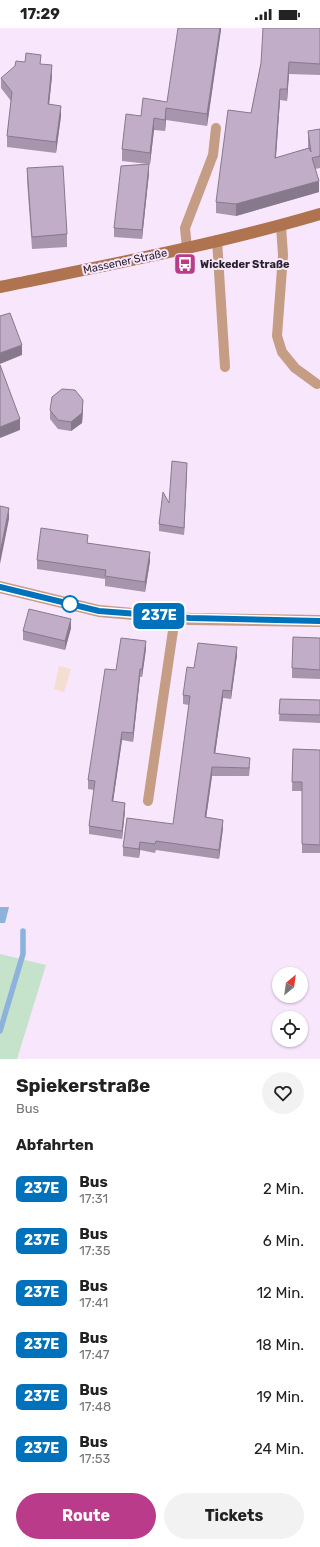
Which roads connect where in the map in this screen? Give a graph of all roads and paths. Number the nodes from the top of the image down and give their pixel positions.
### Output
1 (216, 128) dead end
2 (320, 214) edge
3 (281, 226) junction
4 (217, 240) junction
5 (187, 248) junction
6 (0, 287) edge
7 (225, 368) dead end
8 (317, 384) dead end
9 (0, 587) edge
10 (174, 617) junction
11 (320, 622) edge
12 (148, 801) dead end

1 - 5 lane
2 - 3 main road, Massener Straße
3 - 4 main road, Massener Straße
3 - 8 lane
4 - 5 main road, Massener Straße
4 - 7 lane
5 - 6 main road, Massener Straße
9 - 10 street
10 - 11 street
10 - 12 lane

